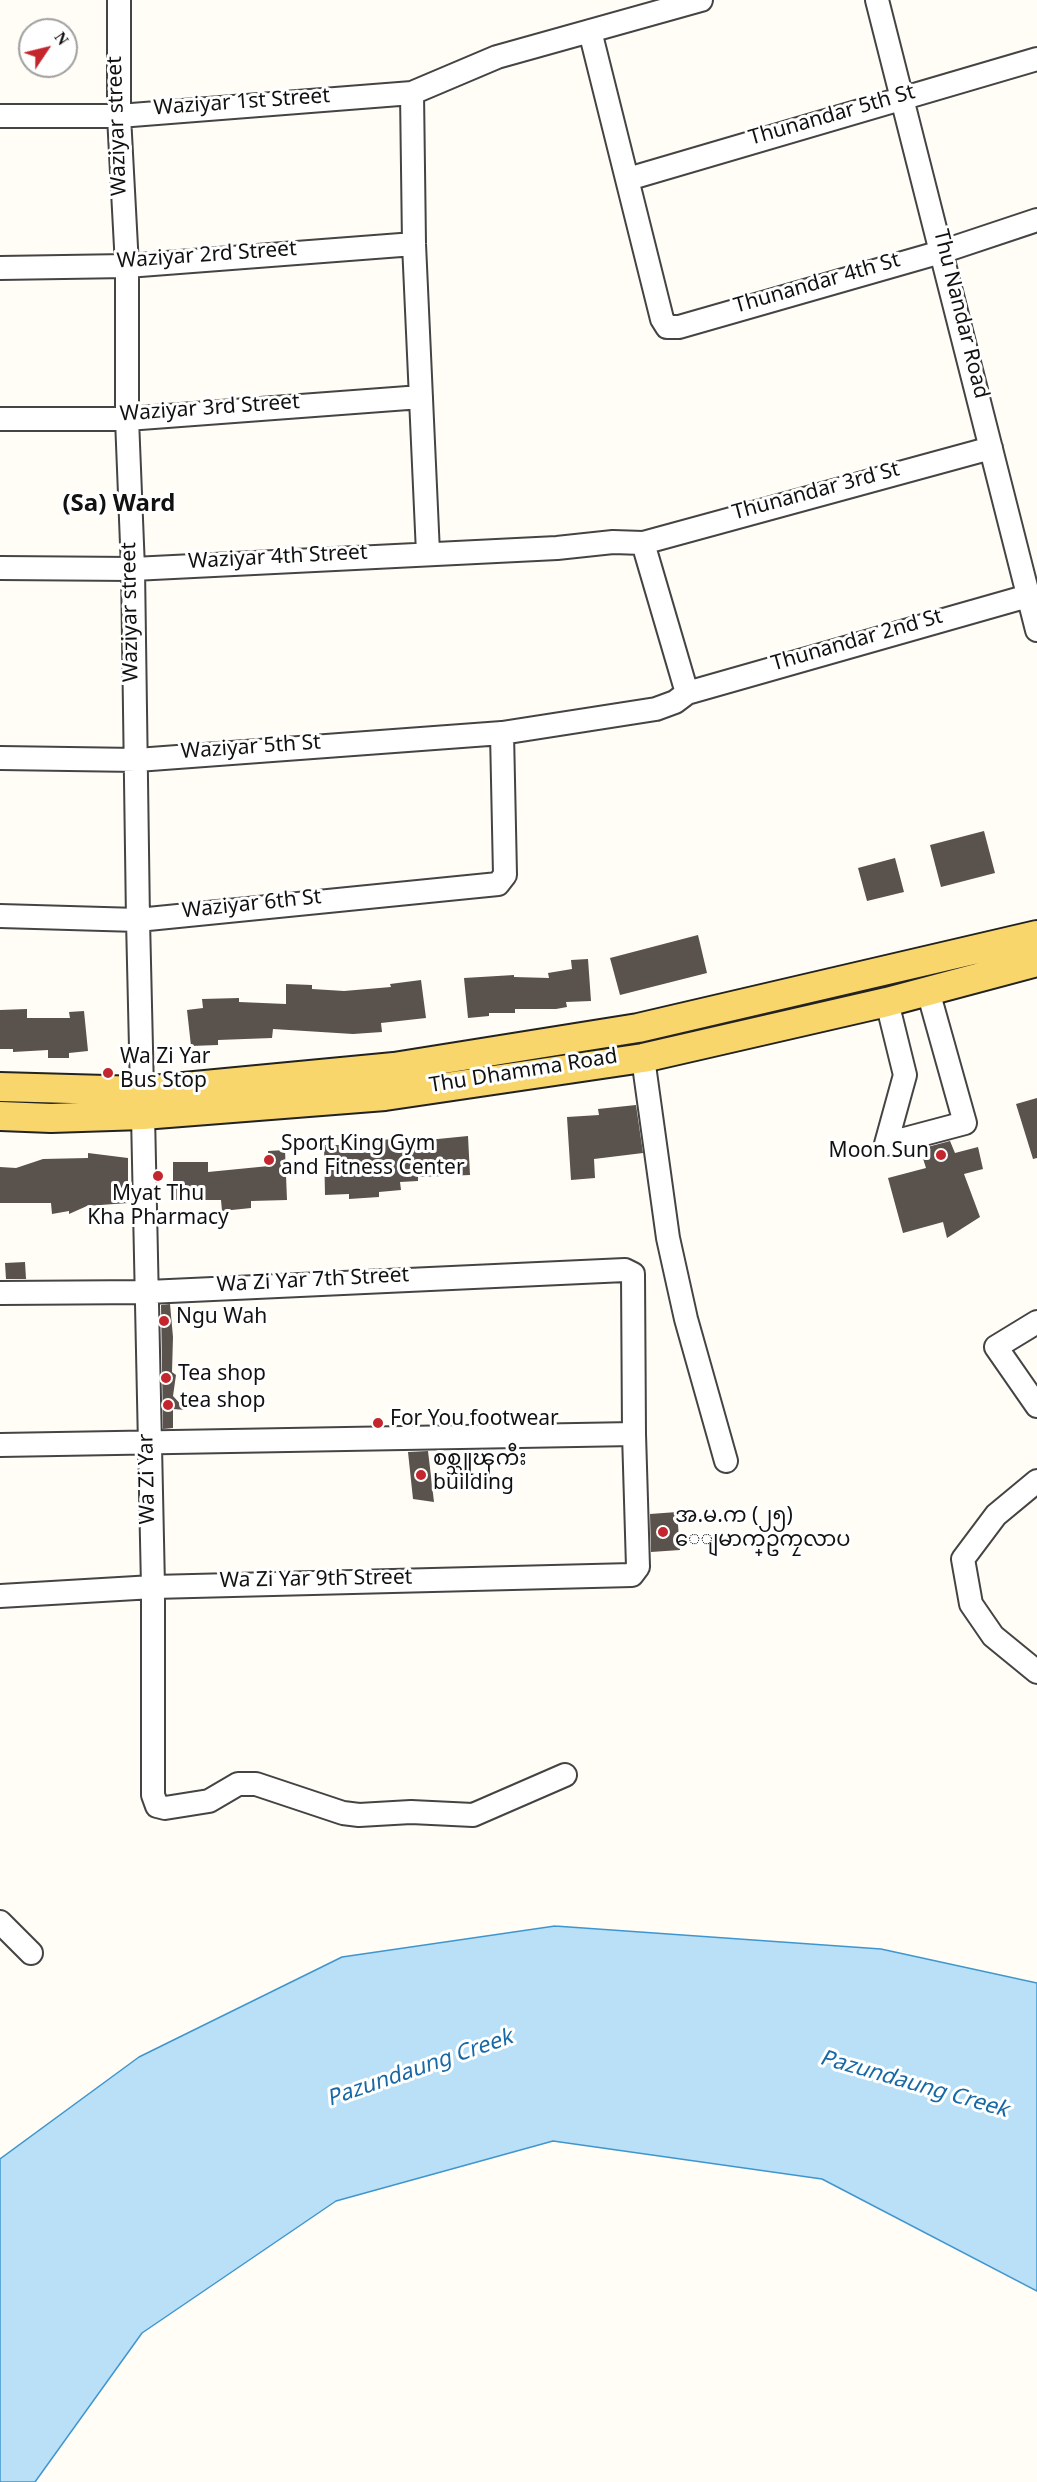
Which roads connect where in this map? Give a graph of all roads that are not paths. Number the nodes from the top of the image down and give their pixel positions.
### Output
1 (119, 0) edge
2 (701, 0) edge
3 (877, 0) edge
4 (590, 31) junction
5 (1037, 59) edge
6 (412, 93) junction
7 (902, 99) junction
8 (0, 116) edge
9 (119, 116) junction
10 (628, 178) junction
11 (1037, 220) edge
12 (414, 244) junction
13 (941, 252) junction
14 (127, 266) junction
15 (0, 268) edge
16 (421, 397) junction
17 (0, 419) edge
18 (127, 419) junction
19 (991, 448) junction
20 (643, 543) junction
21 (557, 548) joint
22 (428, 552) junction
23 (0, 568) edge
24 (133, 569) junction
25 (1028, 596) junction
26 (1037, 630) edge
27 (687, 693) junction
28 (502, 733) junction
29 (0, 758) edge
30 (137, 760) junction
31 (0, 916) edge
32 (138, 920) junction
33 (1035, 941) edge
34 (928, 991) junction
35 (887, 1002) junction
36 (643, 1058) junction
37 (0, 1087) edge
38 (142, 1103) junction
39 (0, 1116) edge
40 (148, 1292) junction
41 (0, 1293) edge
42 (1037, 1322) edge
43 (1037, 1407) edge
44 (633, 1434) junction
45 (150, 1442) junction
46 (0, 1445) edge
47 (726, 1461) dead end
48 (1037, 1481) edge
49 (153, 1587) junction
50 (0, 1596) edge
51 (1037, 1672) edge
52 (565, 1775) dead end
53 (0, 1922) edge
54 (31, 1953) dead end

1 - 9 street, Waziyar street
2 - 4 street, Waziyar 1st Street
3 - 7 street, Thu Nandar Road
4 - 6 street, Waziyar 1st Street
4 - 10 street
5 - 7 street, Thunandar 5th St
6 - 9 street, Waziyar 1st Street
6 - 12 street
7 - 10 street, Thunandar 5th St
7 - 13 street, Thu Nandar Road
8 - 9 street, Waziyar 1st Street
9 - 14 street, Waziyar street
10 - 13 street, Thunandar 4th St
11 - 13 street, Thunandar 4th St
12 - 14 street, Waziyar 2rd Street
12 - 16 street
13 - 19 street, Thu Nandar Road
14 - 15 street, Waziyar 2rd Street
14 - 18 street, Waziyar street
16 - 18 street, Waziyar 3rd Street
16 - 22 street
17 - 18 street, Waziyar 3rd Street
18 - 24 street, Waziyar street
19 - 20 street, Thunandar 3rd St
19 - 25 street, Thu Nandar Road
20 - 21 street, Thunandar 3rd St
20 - 27 street
21 - 22 street, Waziyar 4th Street
22 - 24 street, Waziyar 4th Street
23 - 24 street, Waziyar 4th Street
24 - 30 street, Waziyar street
25 - 26 street, Thu Nandar Road
25 - 27 street, Thunandar 2nd St
27 - 28 street, Thunandar 2nd St
28 - 30 street, Waziyar 5th St
28 - 32 street, Waziyar 6th St
29 - 30 street, Waziyar 5th St
30 - 32 street, Waziyar street
31 - 32 street, Waziyar 6th St
32 - 38 street, Waziyar street
33 - 34 main road, Thu Dhamma Road
33 - 38 main road, Thu Dhamma Road
34 - 35 main road, Thu Dhamma Road
34 - 35 street
35 - 36 main road, Thu Dhamma Road
36 - 38 main road, Thu Dhamma Road
36 - 47 street
37 - 38 main road, Thu Dhamma Road
38 - 39 main road, Thu Dhamma Road
38 - 40 street, Wa Zi Yar
40 - 41 street, Wa Zi Yar 7th Street
40 - 44 street, Wa Zi Yar 7th Street
40 - 45 street, Wa Zi Yar
42 - 43 street
44 - 45 street
44 - 49 street, Wa Zi Yar 9th Street
45 - 46 street
45 - 49 street, Wa Zi Yar
48 - 51 street
49 - 50 street, Wa Zi Yar 9th Street
49 - 52 street, Wa Zi Yar
53 - 54 street

